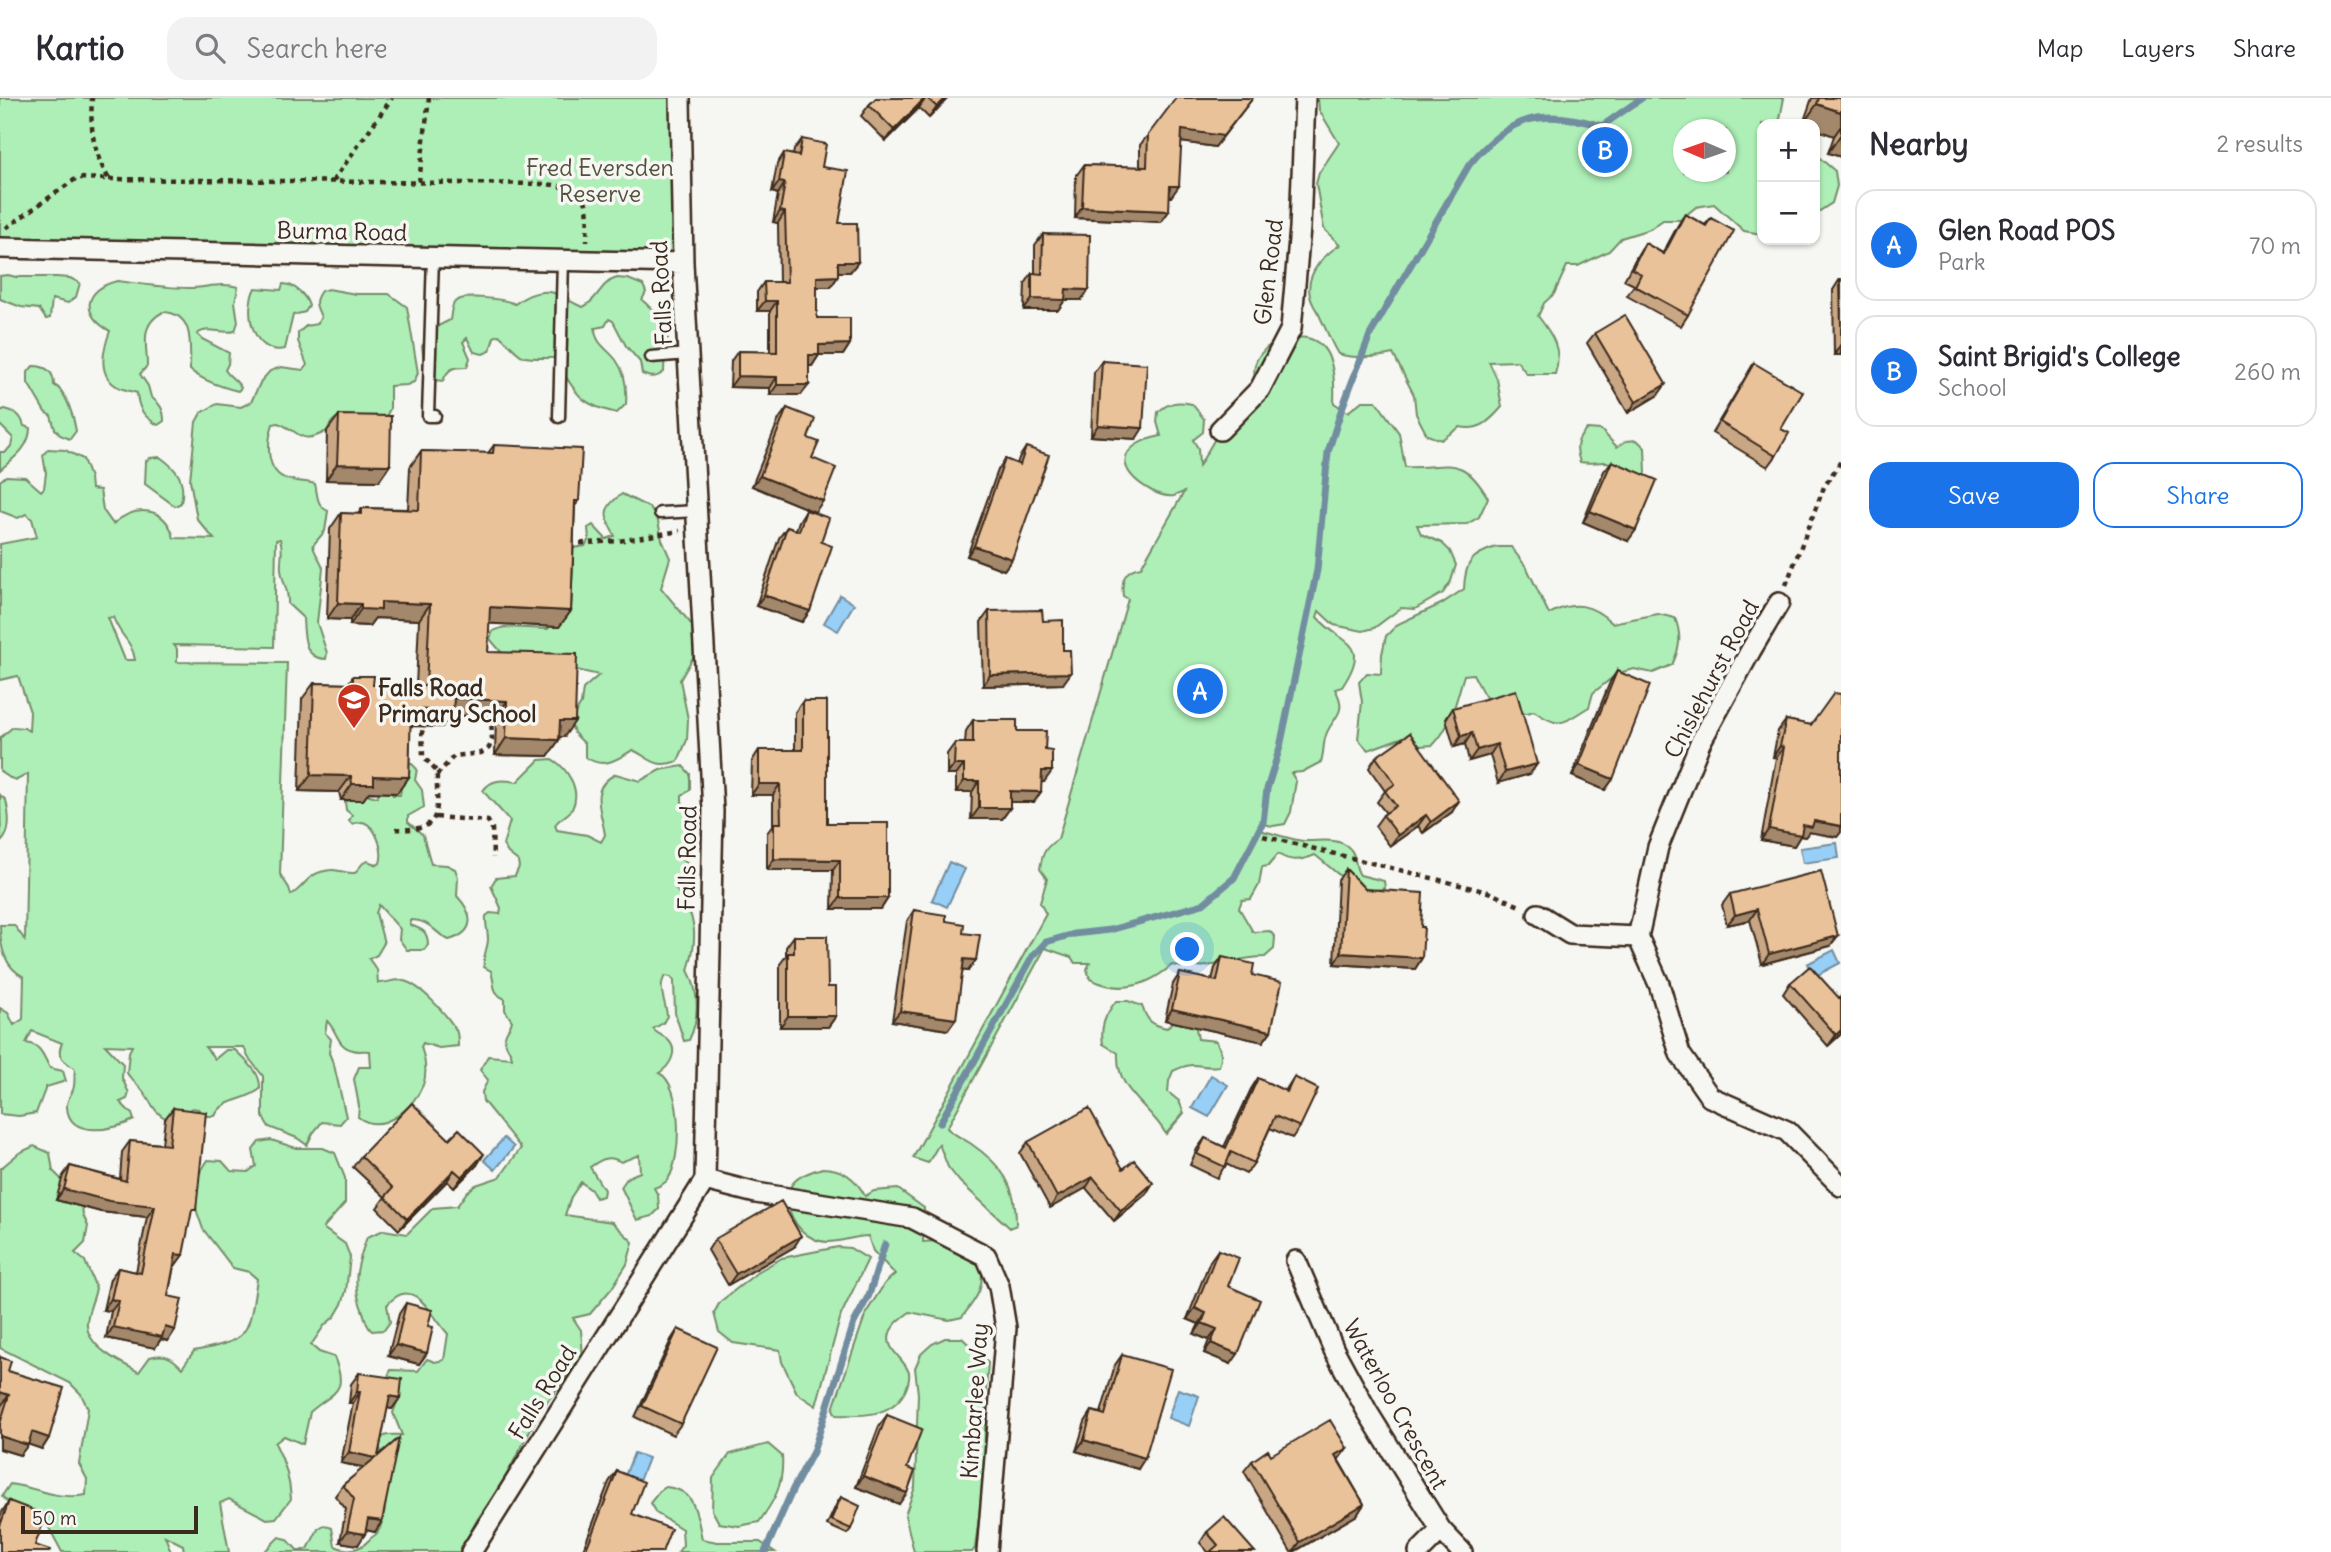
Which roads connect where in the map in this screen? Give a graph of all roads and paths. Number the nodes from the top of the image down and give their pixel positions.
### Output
1 (92, 98) edge
2 (392, 98) edge
3 (429, 98) edge
4 (680, 98) edge
5 (1305, 98) edge
6 (108, 179) junction
7 (332, 181) junction
8 (419, 182) junction
9 (0, 232) edge
10 (0, 248) edge
11 (433, 257) junction
12 (563, 260) junction
13 (586, 261) junction
14 (683, 263) junction
15 (688, 354) junction
16 (652, 357) dead end
17 (435, 416) dead end
18 (559, 416) dead end
19 (1220, 430) dead end
20 (1841, 461) edge
21 (660, 513) dead end
22 (697, 519) junction
23 (563, 545) edge
24 (1779, 603) joint
25 (491, 711) edge
26 (422, 726) edge
27 (437, 775) junction
28 (436, 817) junction
29 (396, 829) dead end
30 (1263, 836) dead end
31 (493, 858) dead end
32 (1538, 914) joint
33 (1638, 937) junction
34 (705, 1181) junction
35 (1841, 1186) edge
36 (1296, 1261) dead end
37 (1441, 1530) junction
38 (471, 1552) edge
39 (987, 1552) edge
40 (1419, 1552) edge
41 (1462, 1552) edge

1 - 6 path
2 - 7 path
3 - 8 path
4 - 14 street, Falls Road
5 - 19 street, Glen Road
6 - 7 path
6 - 9 path
7 - 8 path
8 - 13 path
10 - 11 street, Burma Road
11 - 12 street, Burma Road
11 - 17 lane
12 - 13 street, Burma Road
12 - 18 lane
13 - 14 street, Burma Road
14 - 15 street, Falls Road
15 - 16 lane
15 - 22 street, Falls Road
20 - 24 path
21 - 22 lane
22 - 23 path
22 - 34 street, Falls Road
24 - 33 street, Chislehurst Road
25 - 27 path
26 - 27 path
27 - 28 path
28 - 29 path
28 - 31 path
30 - 32 path
32 - 33 street
33 - 35 street
34 - 38 street, Falls Road
34 - 39 street, Kimbarlee Way
36 - 37 street, Waterloo Crescent
37 - 40 street
37 - 41 street, Waterloo Crescent

